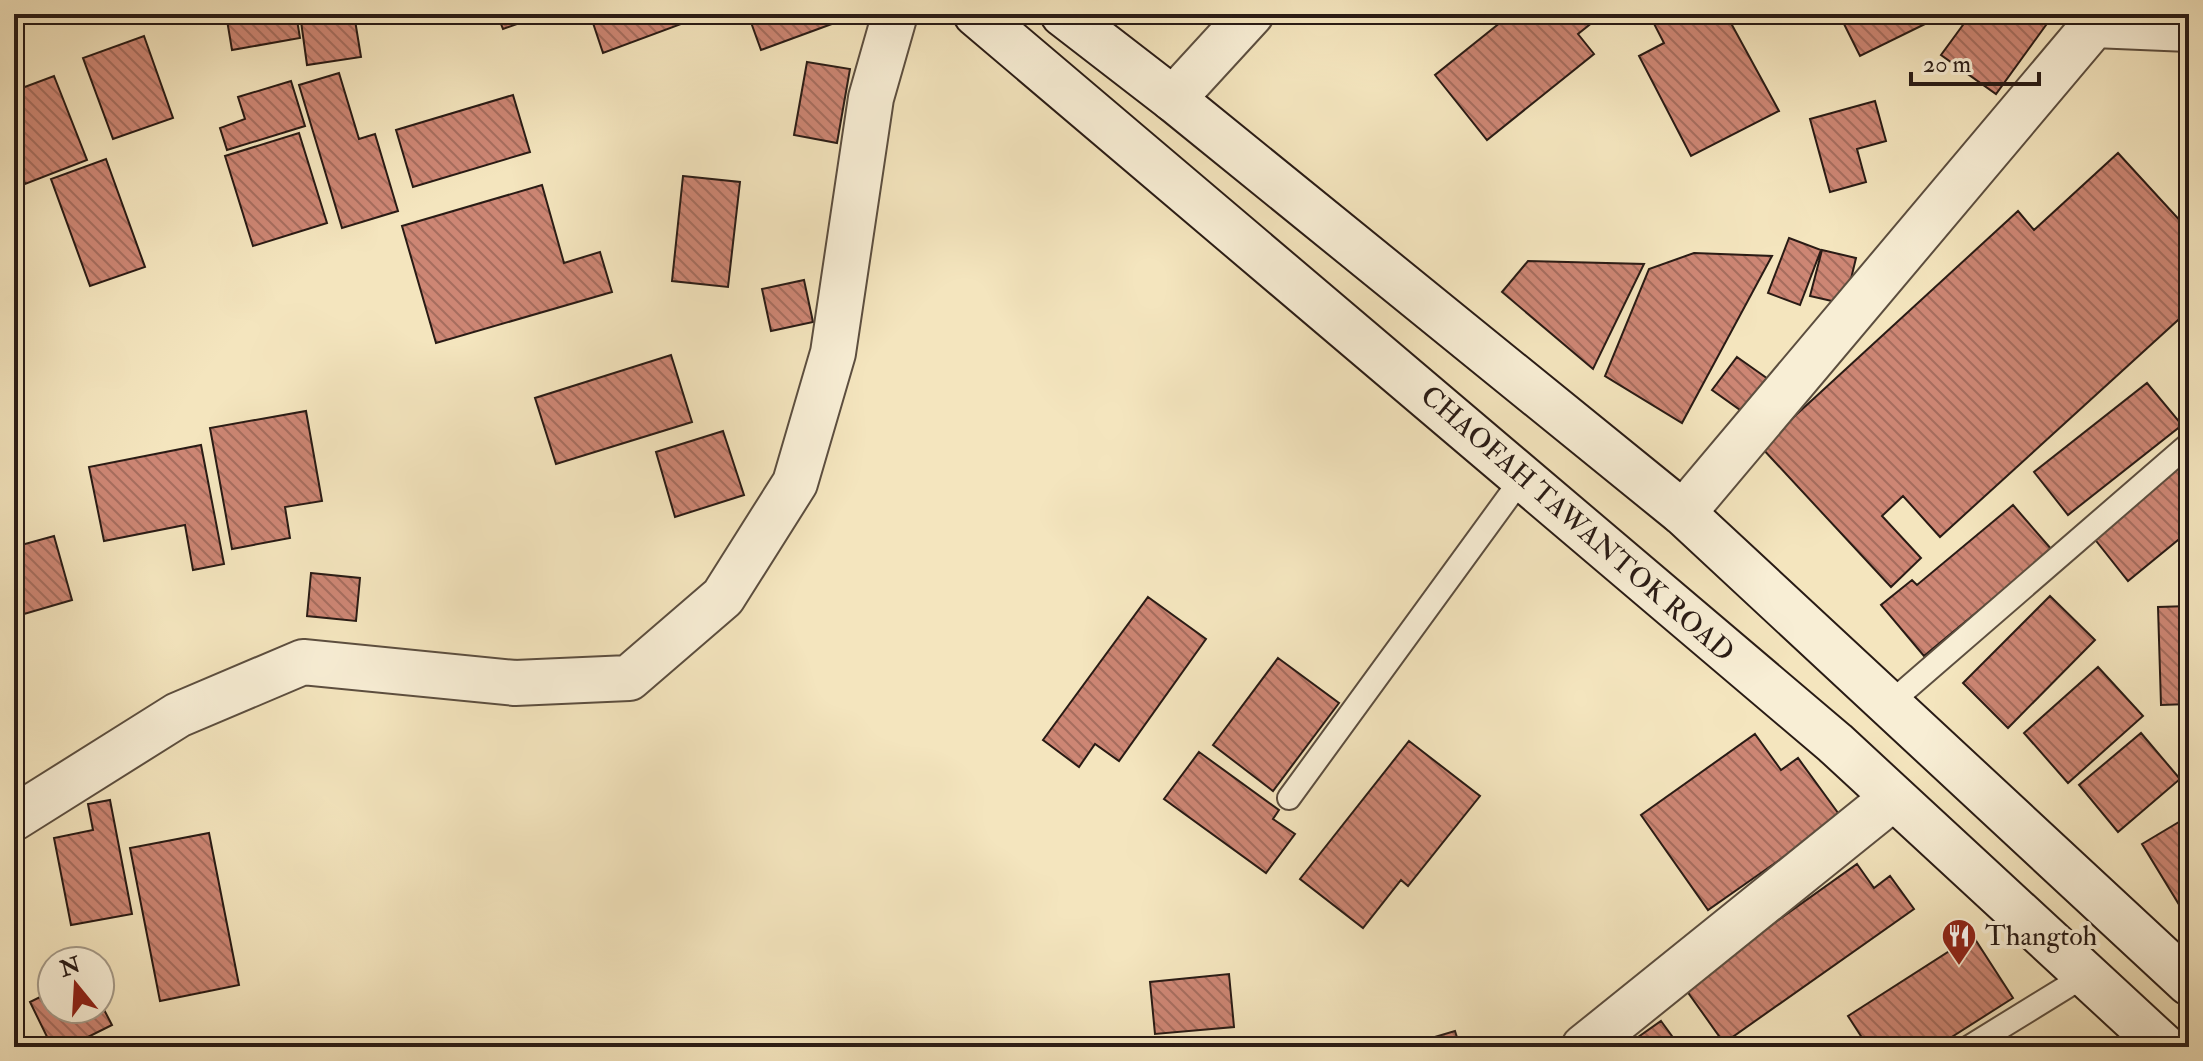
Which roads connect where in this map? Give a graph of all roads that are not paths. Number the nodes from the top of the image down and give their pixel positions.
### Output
1 (895, 14) edge
2 (976, 14) edge
3 (1063, 14) edge
4 (1251, 14) edge
5 (2096, 19) edge
6 (2189, 29) edge
7 (1173, 99) junction
8 (2189, 444) edge
9 (1523, 477) junction
10 (1683, 513) junction
11 (1889, 704) junction
12 (1289, 798) dead end
13 (1893, 798) junction
14 (14, 818) edge
15 (2086, 975) junction
16 (2189, 983) edge
17 (1584, 1047) edge
18 (1969, 1047) edge
19 (2164, 1047) edge

1 - 14 main road
2 - 9 main road, CHAOFAH TAWANTOK ROAD
3 - 7 main road
4 - 7 main road
5 - 6 main road
5 - 10 main road
7 - 10 main road
8 - 11 lane
9 - 12 lane
9 - 13 main road, CHAOFAH TAWANTOK ROAD
10 - 11 main road
11 - 16 main road
13 - 15 main road, CHAOFAH TAWANTOK ROAD
13 - 17 main road
15 - 18 lane
15 - 19 main road, CHAOFAH TAWANTOK ROAD

